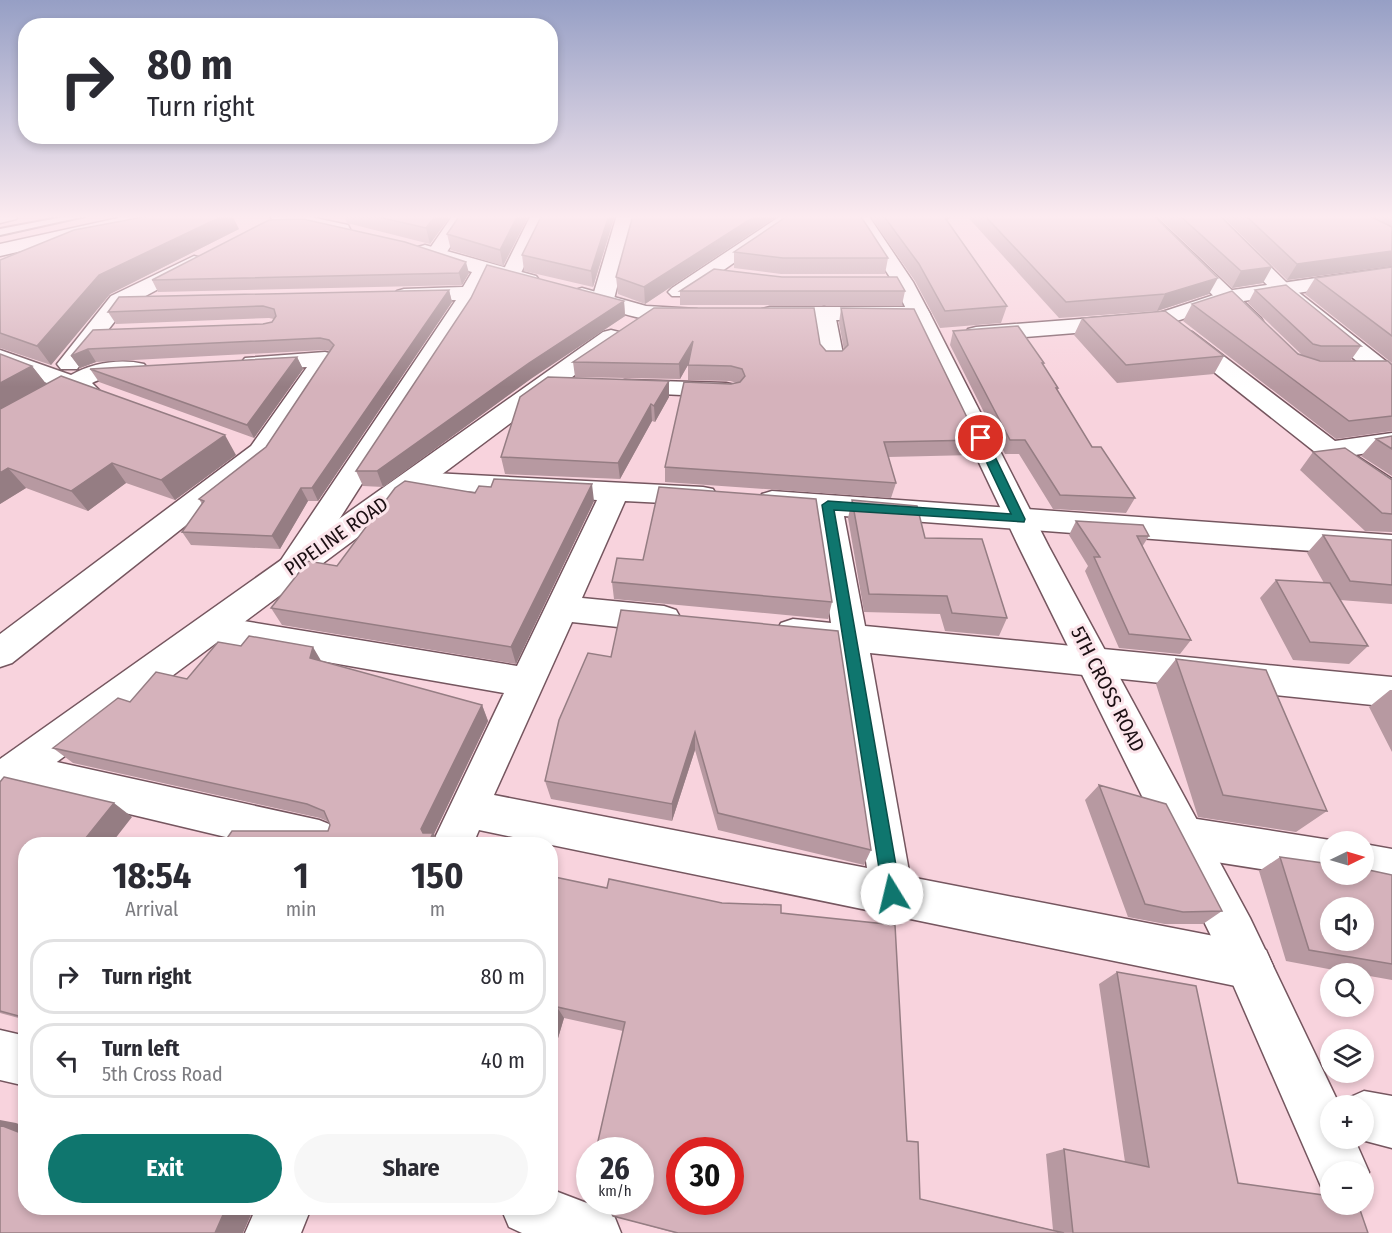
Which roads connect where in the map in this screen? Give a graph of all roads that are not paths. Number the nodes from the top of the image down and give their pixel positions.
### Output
1 (174, 273) edge
2 (480, 273) edge
3 (499, 273) edge
4 (610, 273) edge
5 (724, 273) edge
6 (894, 273) edge
7 (1202, 273) edge
8 (1266, 273) edge
9 (1392, 273) edge
10 (511, 275) joint
11 (880, 282) edge
12 (545, 284) edge
13 (1281, 288) junction
14 (568, 290) edge
15 (1226, 297) junction
16 (603, 299) junction
17 (166, 300) edge
18 (119, 301) junction
19 (466, 302) junction
20 (390, 305) edge
21 (918, 311) junction
22 (645, 313) junction
23 (705, 314) edge
24 (752, 314) edge
25 (824, 315) junction
26 (1162, 319) junction
27 (117, 332) edge
28 (94, 333) junction
29 (1269, 339) edge
30 (0, 357) edge
31 (832, 359) edge
32 (233, 364) edge
33 (164, 367) edge
34 (1350, 369) edge
35 (1386, 374) edge
36 (64, 382) junction
37 (542, 385) junction
38 (730, 390) edge
39 (106, 397) edge
40 (0, 425) edge
41 (1392, 441) edge
42 (1330, 450) junction
43 (414, 481) junction
44 (616, 490) junction
45 (1392, 492) edge
46 (828, 505) junction
47 (1019, 519) junction
48 (1392, 546) edge
49 (294, 565) junction
50 (561, 608) junction
51 (700, 622) edge
52 (757, 628) edge
53 (213, 629) junction
54 (849, 638) junction
55 (0, 653) edge
56 (1095, 664) junction
57 (527, 682) junction
58 (1392, 692) edge
59 (8, 775) edge
60 (461, 827) edge
61 (305, 837) edge
62 (525, 837) edge
63 (1184, 837) junction
64 (558, 842) edge
65 (1320, 858) edge
66 (1374, 867) edge
67 (1392, 870) edge
68 (892, 894) junction
69 (1250, 966) junction
70 (0, 1055) edge
71 (18, 1059) edge
72 (1327, 1095) edge
73 (1374, 1119) edge
74 (1392, 1122) edge
75 (281, 1215) edge
76 (546, 1215) edge
77 (273, 1233) edge
78 (592, 1233) edge

1 - 18 street
2 - 19 street
3 - 10 street
4 - 16 street
5 - 22 street, PIPELINE ROAD
6 - 21 street, 5TH CROSS ROAD
7 - 15 street
8 - 13 street
9 - 13 street
10 - 12 street
11 - 21 street
13 - 15 street
13 - 35 street
14 - 16 street
15 - 26 street
15 - 29 street
16 - 22 street
17 - 18 street
18 - 28 street
19 - 20 street
19 - 49 street
21 - 25 street
21 - 26 street
21 - 47 street, 5TH CROSS ROAD
22 - 23 street
22 - 37 street, PIPELINE ROAD
24 - 25 street
25 - 31 street
26 - 42 street
27 - 28 street
28 - 36 street
30 - 36 street
32 - 55 street
33 - 36 street
34 - 35 street
36 - 39 street
36 - 40 street
37 - 38 street
37 - 43 street, PIPELINE ROAD
41 - 42 street
42 - 45 street
43 - 44 street
43 - 49 street, PIPELINE ROAD
44 - 46 street
44 - 50 street
46 - 47 street
46 - 54 street
47 - 48 street
47 - 56 street, 5TH CROSS ROAD
49 - 53 street, PIPELINE ROAD
50 - 51 street
50 - 57 street
52 - 54 street
53 - 57 street
53 - 59 street, PIPELINE ROAD
54 - 56 street
54 - 68 street
56 - 58 street
56 - 63 street, 5TH CROSS ROAD
57 - 60 street
59 - 61 street
60 - 62 street
63 - 65 street
63 - 69 street, 5TH CROSS ROAD
64 - 68 street
66 - 67 street
68 - 69 street
69 - 72 street, 5TH CROSS ROAD
70 - 71 street
73 - 74 street
75 - 77 street
76 - 78 street

